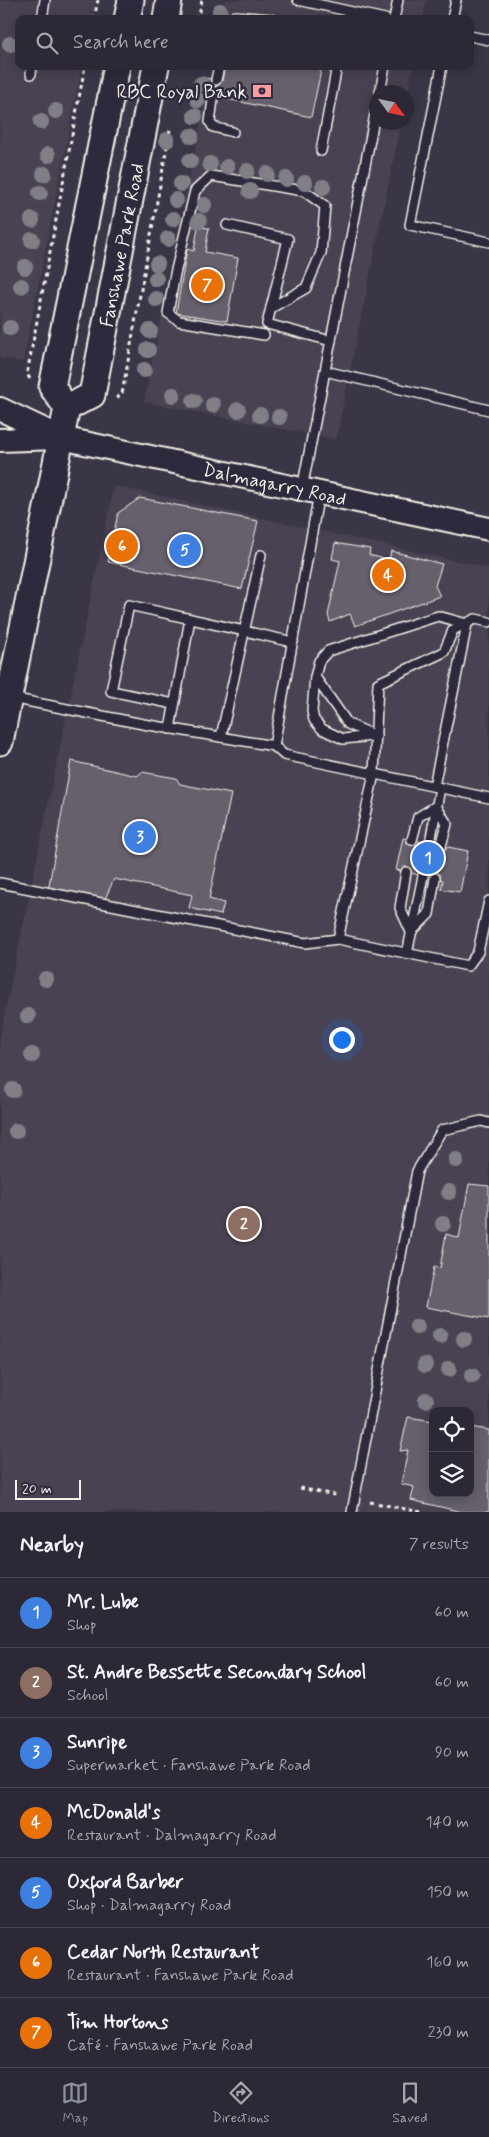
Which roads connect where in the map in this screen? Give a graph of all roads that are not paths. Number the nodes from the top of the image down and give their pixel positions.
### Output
1 (45, 0) edge
2 (131, 0) edge
3 (169, 0) edge
4 (298, 0) edge
5 (398, 0) edge
6 (456, 0) edge
7 (43, 15) edge
8 (128, 15) edge
9 (167, 15) edge
10 (367, 15) edge
11 (395, 15) edge
12 (453, 15) edge
13 (474, 37) edge
14 (489, 40) edge
15 (116, 70) edge
16 (155, 70) edge
17 (218, 70) edge
18 (336, 70) edge
19 (384, 70) edge
20 (441, 70) edge
21 (216, 80) dead end
22 (381, 85) edge
23 (214, 92) dead end
24 (372, 130) edge
25 (233, 132) dead end
26 (321, 151) dead end
27 (227, 224) dead end
28 (489, 242) edge
29 (270, 308) junction
30 (264, 335) dead end
31 (331, 341) junction
32 (325, 371) junction
33 (67, 408) junction
34 (0, 409) edge
35 (489, 410) edge
36 (61, 438) junction
37 (0, 440) edge
38 (310, 491) junction
39 (489, 529) edge
40 (261, 555) dead end
41 (190, 619) junction
42 (489, 622) edge
43 (467, 624) junction
44 (244, 631) junction
45 (293, 642) junction
46 (315, 677) junction
47 (9, 698) junction
48 (174, 704) junction
49 (170, 729) junction
50 (376, 736) junction
51 (221, 737) junction
52 (0, 742) edge
53 (274, 746) junction
54 (374, 774) junction
55 (437, 787) junction
56 (489, 798) edge
57 (436, 806) junction
58 (412, 840) dead end
59 (430, 843) dead end
60 (442, 846) dead end
61 (406, 872) dead end
62 (423, 876) dead end
63 (435, 878) dead end
64 (0, 883) edge
65 (489, 902) edge
66 (411, 932) junction
67 (338, 939) junction
68 (407, 954) junction
69 (489, 1123) edge
70 (352, 1512) edge

1 - 7 lane
2 - 8 main road
3 - 9 main road
4 - 10 lane
5 - 11 lane
6 - 12 lane
13 - 14 lane
15 - 33 main road, Fanshawe Park Road
16 - 33 main road, Fanshawe Park Road
17 - 21 lane
18 - 26 lane
19 - 22 lane
20 - 28 lane
23 - 25 lane
24 - 31 lane
27 - 29 lane
29 - 30 lane
29 - 31 lane
31 - 32 lane
32 - 35 lane
32 - 38 lane
33 - 36 main road
34 - 36 street, Dalmagarry Road
36 - 37 street, Dalmagarry Road
36 - 38 street, Dalmagarry Road
36 - 47 main road
38 - 39 street, Dalmagarry Road
38 - 45 lane
40 - 44 lane
41 - 44 lane
41 - 48 lane
41 - 48 lane
42 - 43 lane
43 - 46 lane
43 - 50 lane
43 - 55 lane
44 - 45 lane
44 - 51 lane
45 - 53 lane
46 - 50 lane
46 - 50 lane
47 - 49 lane
47 - 52 main road
48 - 49 lane
49 - 51 lane
50 - 54 lane
51 - 53 lane
53 - 54 lane
54 - 55 lane
54 - 67 lane
55 - 56 lane
55 - 57 lane
57 - 58 lane
57 - 59 lane
57 - 60 lane
61 - 66 lane
62 - 66 lane
63 - 66 lane
64 - 67 lane
65 - 68 lane
66 - 68 lane
67 - 68 lane
69 - 70 lane

